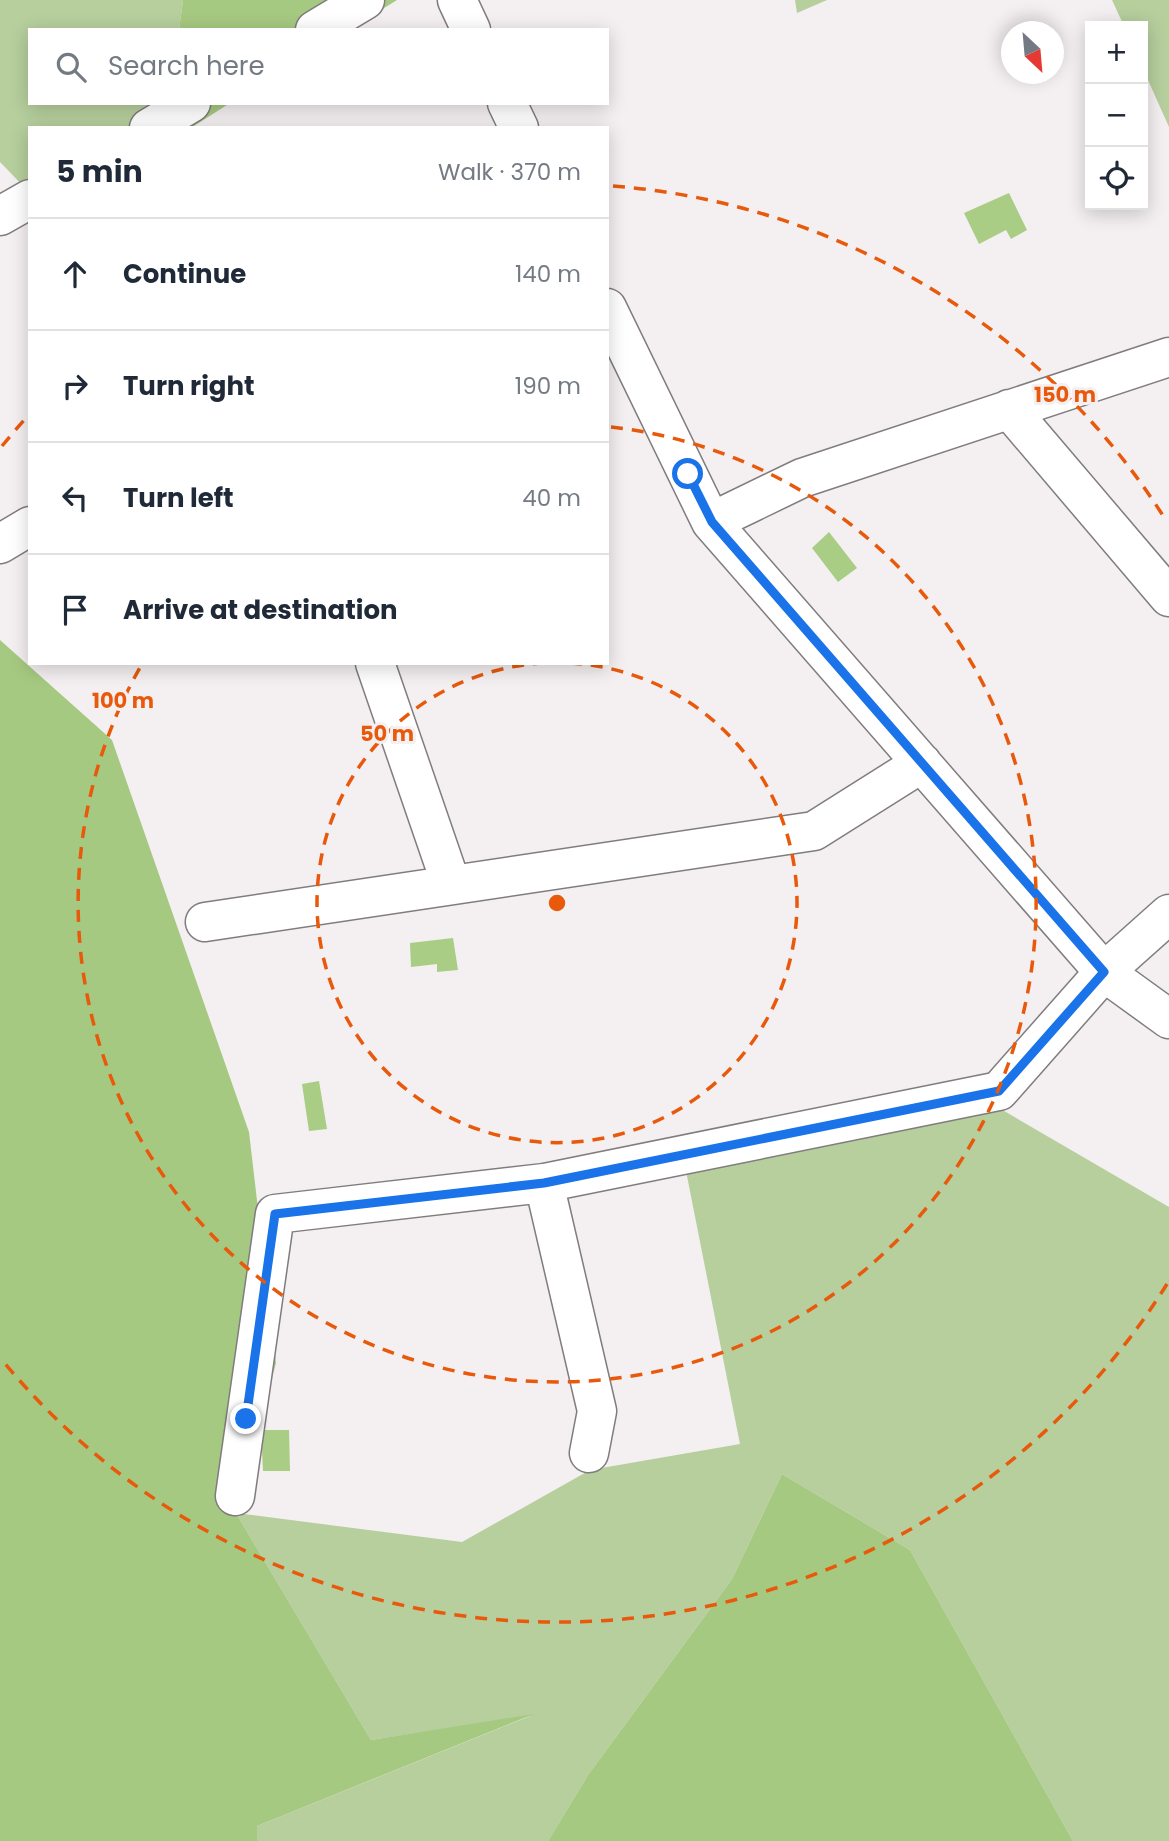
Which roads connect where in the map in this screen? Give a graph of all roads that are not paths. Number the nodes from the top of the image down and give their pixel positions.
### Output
1 (365, 0) edge
2 (457, 0) edge
3 (318, 28) edge
4 (470, 28) edge
5 (188, 105) edge
6 (508, 105) edge
7 (152, 126) edge
8 (518, 126) edge
9 (28, 200) edge
10 (0, 216) edge
11 (609, 312) edge
12 (1169, 357) edge
13 (1009, 409) junction
14 (712, 522) junction
15 (28, 527) edge
16 (0, 544) edge
17 (1169, 597) edge
18 (376, 665) edge
19 (922, 763) junction
20 (451, 884) junction
21 (1169, 914) edge
22 (205, 922) dead end
23 (1104, 972) junction
24 (1169, 1019) edge
25 (544, 1183) junction
26 (589, 1453) dead end
27 (235, 1496) dead end

1 - 3 street
2 - 4 street
5 - 7 street
6 - 8 street
9 - 10 street
11 - 14 street
12 - 13 street
13 - 14 street
13 - 17 street
14 - 19 street
15 - 16 street
18 - 20 street
19 - 20 street
19 - 23 street
20 - 22 street
21 - 23 street
23 - 24 street
23 - 25 street
25 - 26 street
25 - 27 street

